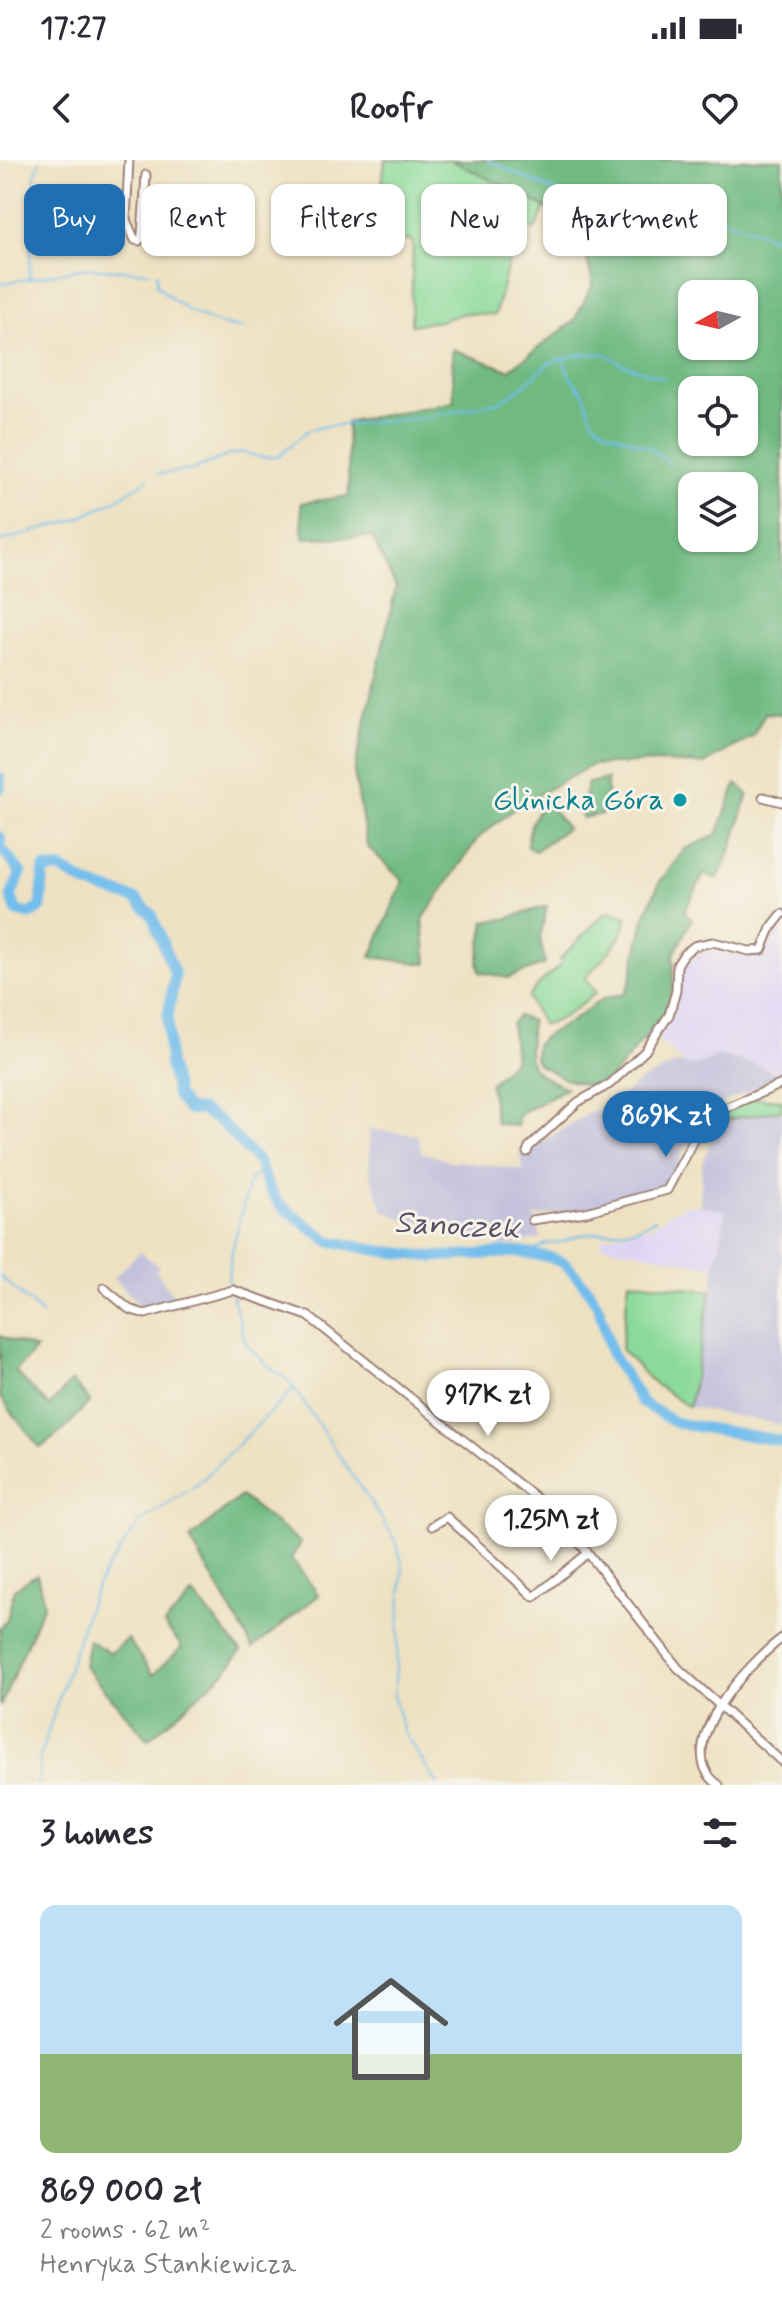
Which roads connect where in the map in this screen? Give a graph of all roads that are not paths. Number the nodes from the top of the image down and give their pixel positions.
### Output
1 (129, 160) edge
2 (146, 175) dead end
3 (763, 797) dead end
4 (782, 802) edge
5 (782, 914) edge
6 (782, 1084) edge
7 (527, 1152) dead end
8 (532, 1220) dead end
9 (104, 1288) dead end
10 (432, 1526) dead end
11 (588, 1553) junction
12 (782, 1638) edge
13 (720, 1706) junction
14 (782, 1762) edge
15 (719, 1785) edge

1 - 2 street
3 - 4 street
5 - 7 street
6 - 8 street
9 - 11 street
10 - 11 street
11 - 13 street
12 - 13 street
13 - 14 street
13 - 15 street

